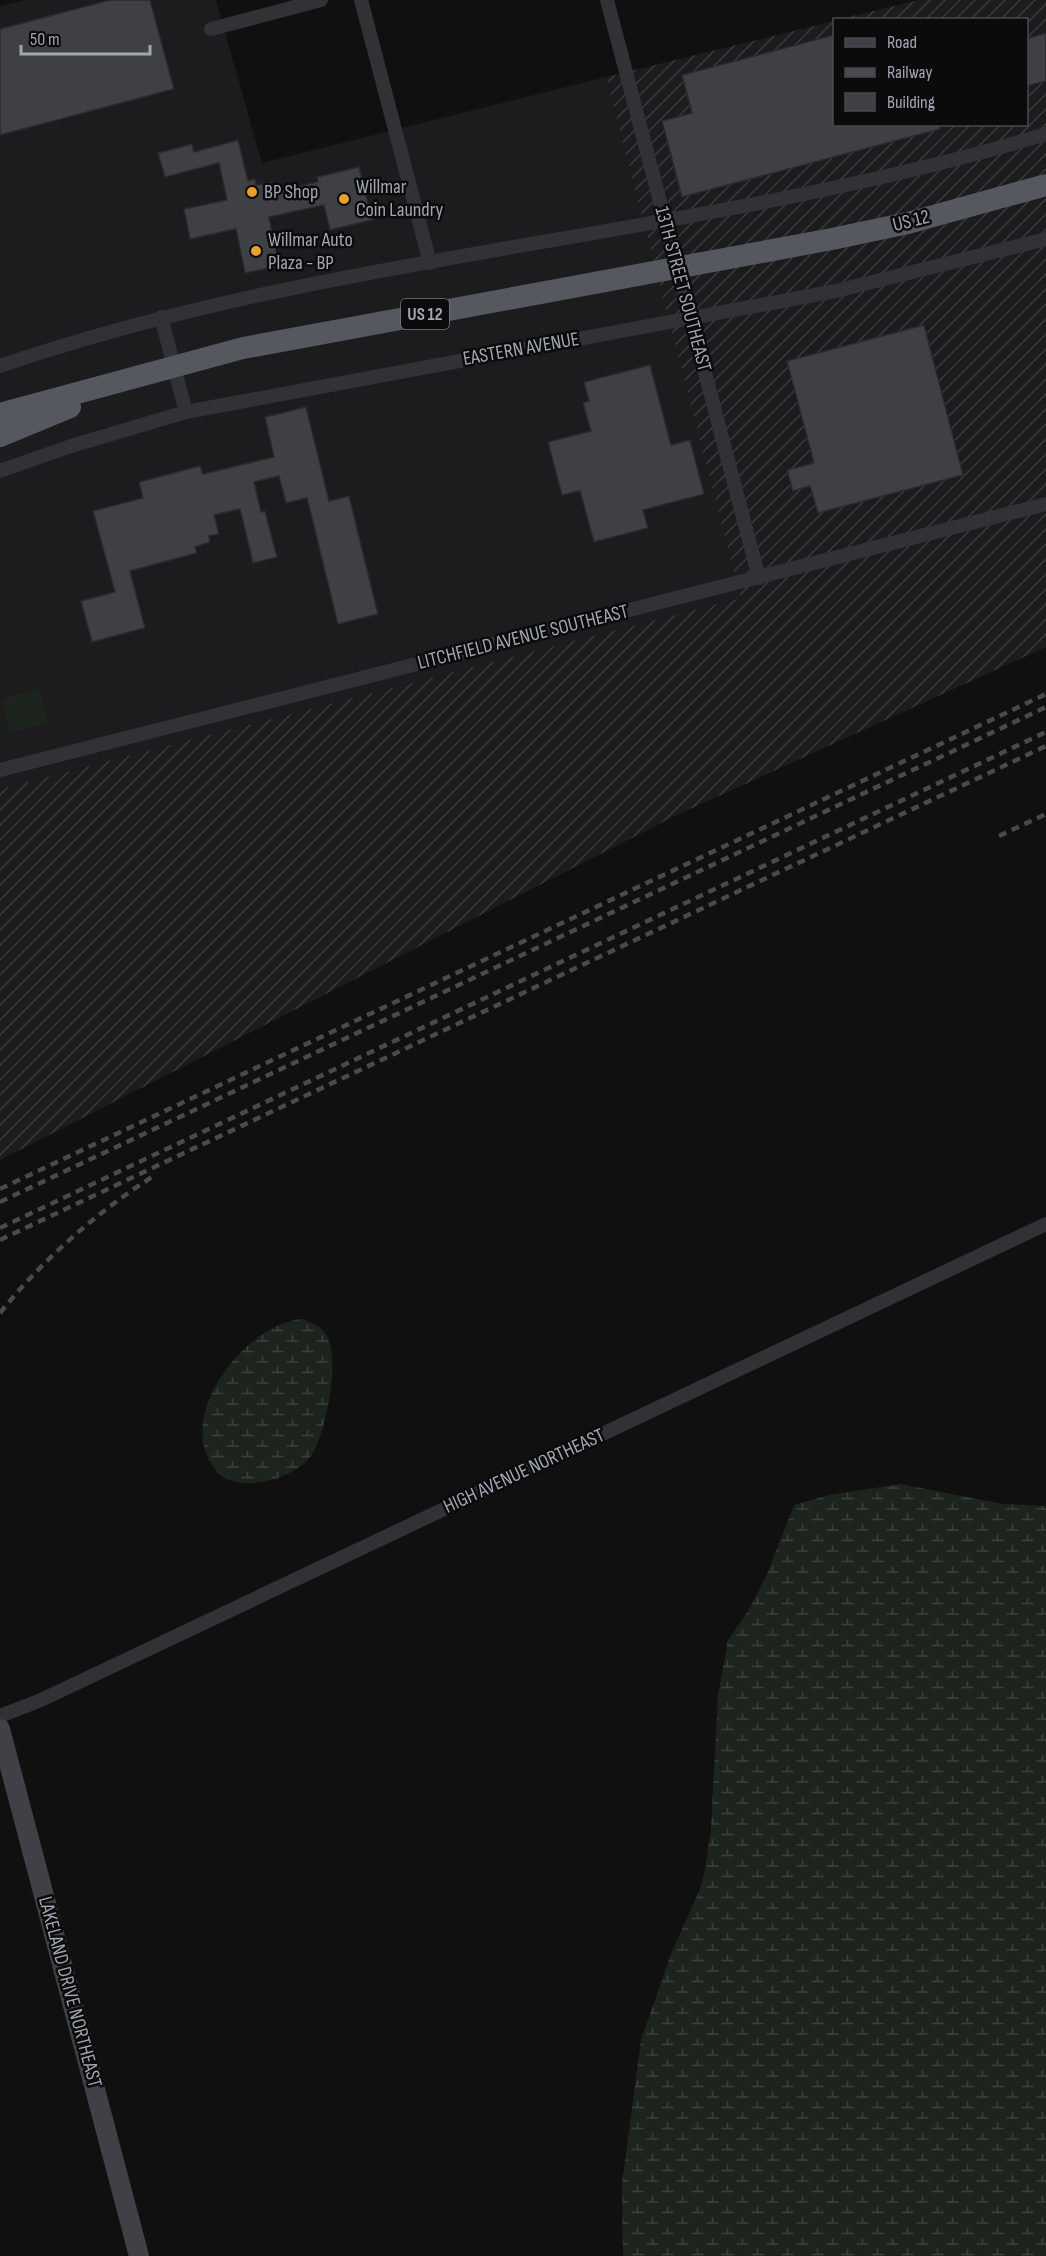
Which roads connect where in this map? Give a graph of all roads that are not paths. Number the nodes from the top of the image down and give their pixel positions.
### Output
1 (321, 0) edge
2 (361, 0) edge
3 (607, 0) edge
4 (211, 29) dead end
5 (1046, 134) edge
6 (1046, 185) edge
7 (665, 221) junction
8 (1046, 239) edge
9 (430, 262) junction
10 (677, 270) junction
11 (161, 317) junction
12 (690, 319) junction
13 (174, 365) junction
14 (0, 366) edge
15 (186, 412) junction
16 (0, 414) edge
17 (0, 436) edge
18 (0, 471) edge
19 (1046, 504) edge
20 (759, 578) junction
21 (0, 770) edge
22 (1046, 1224) edge
23 (0, 1716) edge
24 (0, 1729) edge
25 (140, 2256) edge

1 - 4 street
2 - 9 street
3 - 7 street, 13TH STREET SOUTHEAST
5 - 7 street
6 - 10 highway, US 12 / US 12
7 - 9 street
7 - 10 street, 13TH STREET SOUTHEAST
8 - 12 street, EASTERN AVENUE
9 - 11 street
10 - 12 street, 13TH STREET SOUTHEAST
10 - 13 highway, US 12 / US 12
11 - 13 street
11 - 14 street
12 - 15 street, EASTERN AVENUE
12 - 20 street, 13TH STREET SOUTHEAST
13 - 15 street
13 - 16 highway, US 12 / US 12
13 - 17 highway, US 12 / US 12
15 - 18 street, EASTERN AVENUE
19 - 20 street, LITCHFIELD AVENUE SOUTHEAST
20 - 21 street, LITCHFIELD AVENUE SOUTHEAST
22 - 23 street, HIGH AVENUE NORTHEAST
24 - 25 main road, LAKELAND DRIVE NORTHEAST

